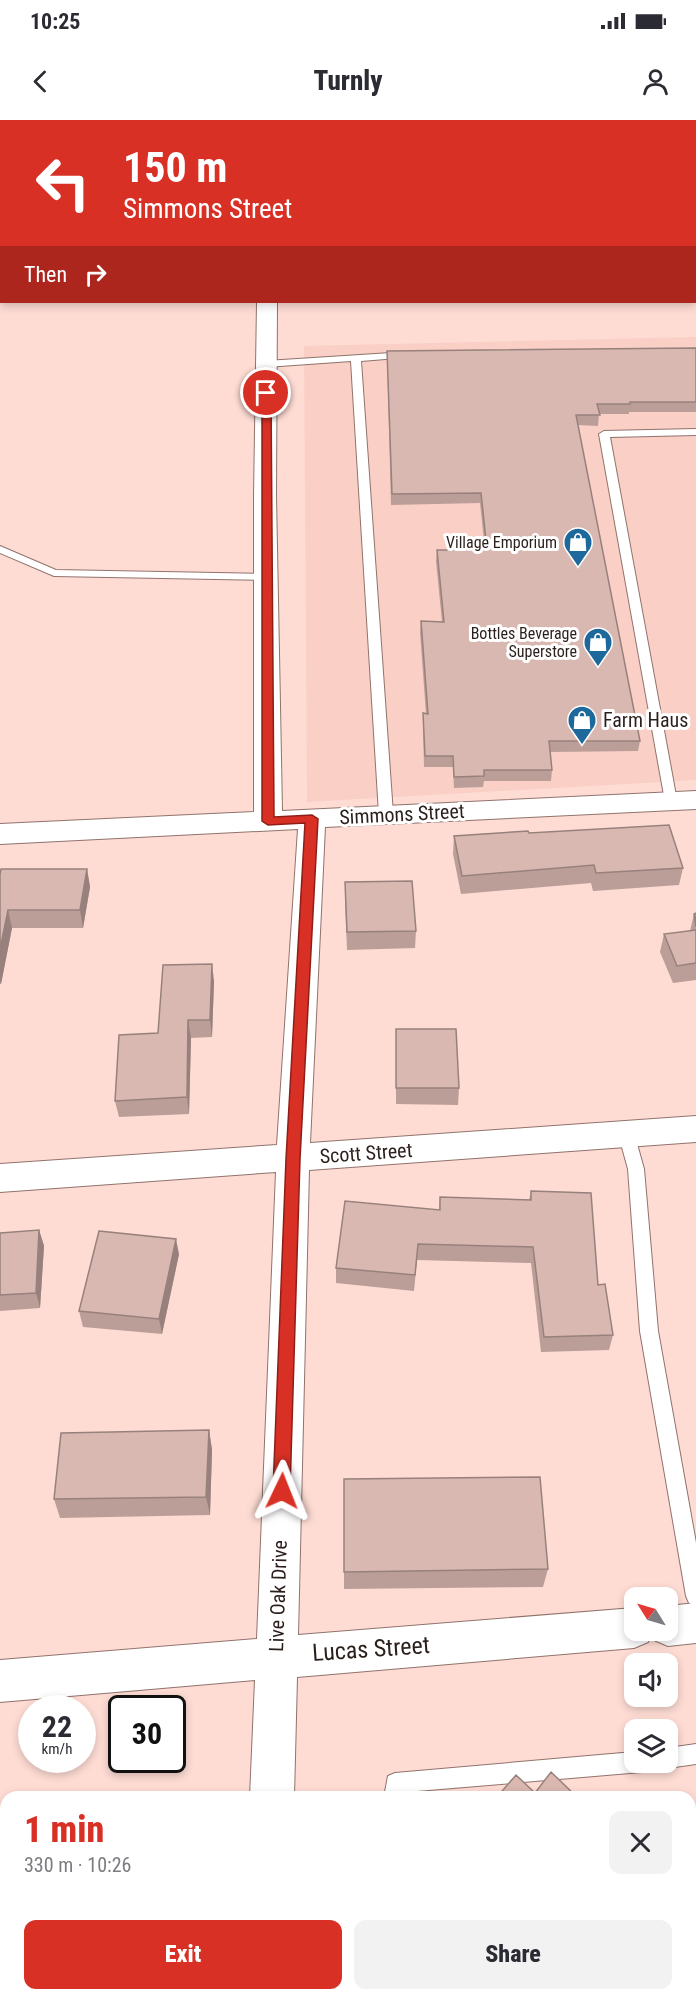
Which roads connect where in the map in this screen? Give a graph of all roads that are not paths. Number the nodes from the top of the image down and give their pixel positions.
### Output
1 (267, 303) edge
2 (420, 354) edge
3 (356, 358) junction
4 (266, 364) junction
5 (696, 432) edge
6 (0, 549) edge
7 (266, 577) junction
8 (684, 801) edge
9 (386, 814) junction
10 (312, 819) junction
11 (268, 821) junction
12 (0, 834) edge
13 (696, 1129) edge
14 (626, 1133) junction
15 (293, 1159) junction
16 (0, 1178) edge
17 (696, 1596) edge
18 (696, 1623) edge
19 (678, 1625) edge
20 (624, 1629) edge
21 (276, 1656) junction
22 (0, 1681) edge
23 (696, 1754) edge
24 (678, 1757) edge
25 (624, 1764) edge
26 (272, 1791) edge
27 (394, 1791) edge

1 - 4 street
2 - 3 lane
3 - 4 lane
3 - 9 lane
4 - 7 street
5 - 8 lane
6 - 7 lane
7 - 11 street
8 - 9 street, Simmons Street
9 - 10 street, Simmons Street
10 - 11 street, Simmons Street
10 - 15 street, Live Oak Drive
11 - 12 street, Simmons Street
13 - 14 street, Scott Street
14 - 15 street, Scott Street
14 - 17 lane
15 - 16 street, Scott Street
15 - 21 street, Live Oak Drive
18 - 19 street
20 - 21 street, Lucas Street
21 - 22 street, Lucas Street
21 - 26 street, Live Oak Drive
23 - 24 lane
25 - 27 lane

